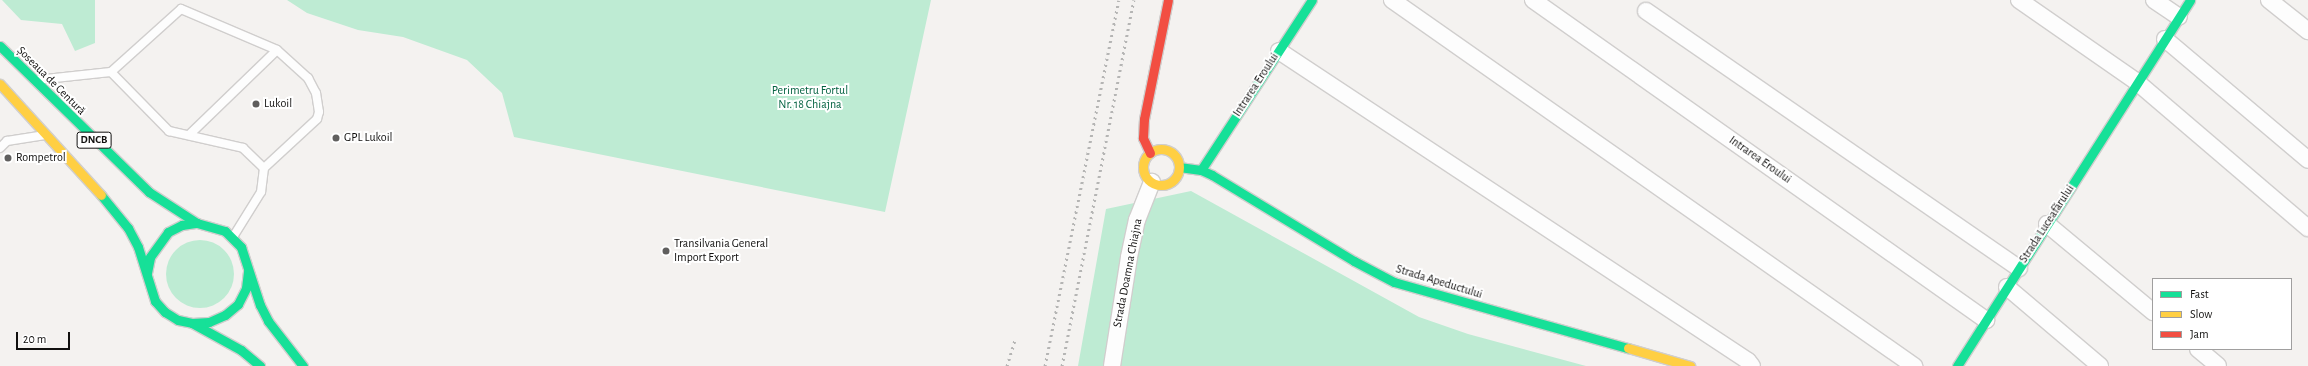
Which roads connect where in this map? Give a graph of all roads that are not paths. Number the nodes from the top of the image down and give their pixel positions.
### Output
1 (1168, 0) edge
2 (1312, 0) edge
3 (1392, 0) edge
4 (1533, 0) edge
5 (2019, 0) edge
6 (2154, 0) edge
7 (2190, 0) edge
8 (2269, 0) edge
9 (1646, 11) dead end
10 (2179, 17) junction
11 (2308, 31) edge
12 (2165, 39) junction
13 (0, 46) edge
14 (277, 50) junction
15 (1279, 51) junction
16 (111, 72) junction
17 (32, 80) junction
18 (2137, 82) junction
19 (0, 84) edge
20 (47, 135) junction
21 (189, 135) junction
22 (0, 148) edge
23 (1150, 153) junction
24 (2308, 160) edge
25 (1179, 167) junction
26 (264, 168) junction
27 (1201, 170) junction
28 (1152, 182) junction
29 (197, 223) junction
30 (2047, 224) junction
31 (2308, 228) edge
32 (233, 237) junction
33 (2019, 268) junction
34 (248, 272) junction
35 (147, 273) junction
36 (2007, 288) junction
37 (2152, 311) edge
38 (1986, 320) junction
39 (192, 323) junction
40 (2199, 350) edge
41 (260, 366) edge
42 (303, 366) edge
43 (1112, 366) edge
44 (1690, 366) edge
45 (1752, 366) edge
46 (1914, 366) edge
47 (1957, 366) edge
48 (2100, 366) edge
49 (2218, 366) edge

1 - 23 street
2 - 15 street, Intrarea Eroului
3 - 46 street
4 - 38 street, Intrarea Eroului
5 - 18 street
6 - 10 street
7 - 10 street, Strada Luceafărului
8 - 11 street
9 - 33 street
10 - 12 street, Strada Luceafărului
12 - 18 street, Strada Luceafărului
12 - 24 street
13 - 17 street, Șoseaua de Centură / DNCB
14 - 16 lane
14 - 21 lane
14 - 26 lane
15 - 27 street, Intrarea Eroului
15 - 45 street
16 - 17 lane
16 - 21 lane
17 - 29 street, Șoseaua de Centură / DNCB
18 - 30 street, Strada Luceafărului
18 - 31 street
19 - 20 street, Șoseaua de Centură / DNCB
20 - 22 lane
20 - 35 street, Șoseaua de Centură / DNCB
21 - 26 lane
23 - 25 street
23 - 28 street
25 - 27 street, Strada Apeductului
25 - 28 street
26 - 32 lane
27 - 44 street, Strada Apeductului
28 - 43 street, Strada Doamna Chiajna
29 - 32 street, Șoseaua de Centură / DNCB
29 - 35 street, Șoseaua de Centură / DNCB
30 - 33 street, Strada Luceafărului
30 - 37 street
32 - 34 street, Șoseaua de Centură / DNCB
33 - 36 street, Strada Luceafărului
34 - 39 street, Șoseaua de Centură / DNCB
34 - 42 street, Șoseaua de Centură / DNCB
35 - 39 street, Șoseaua de Centură / DNCB
36 - 38 street, Strada Luceafărului
36 - 48 street
38 - 47 street, Strada Luceafărului
39 - 41 street, Șoseaua de Centură / DNCB
40 - 49 street

